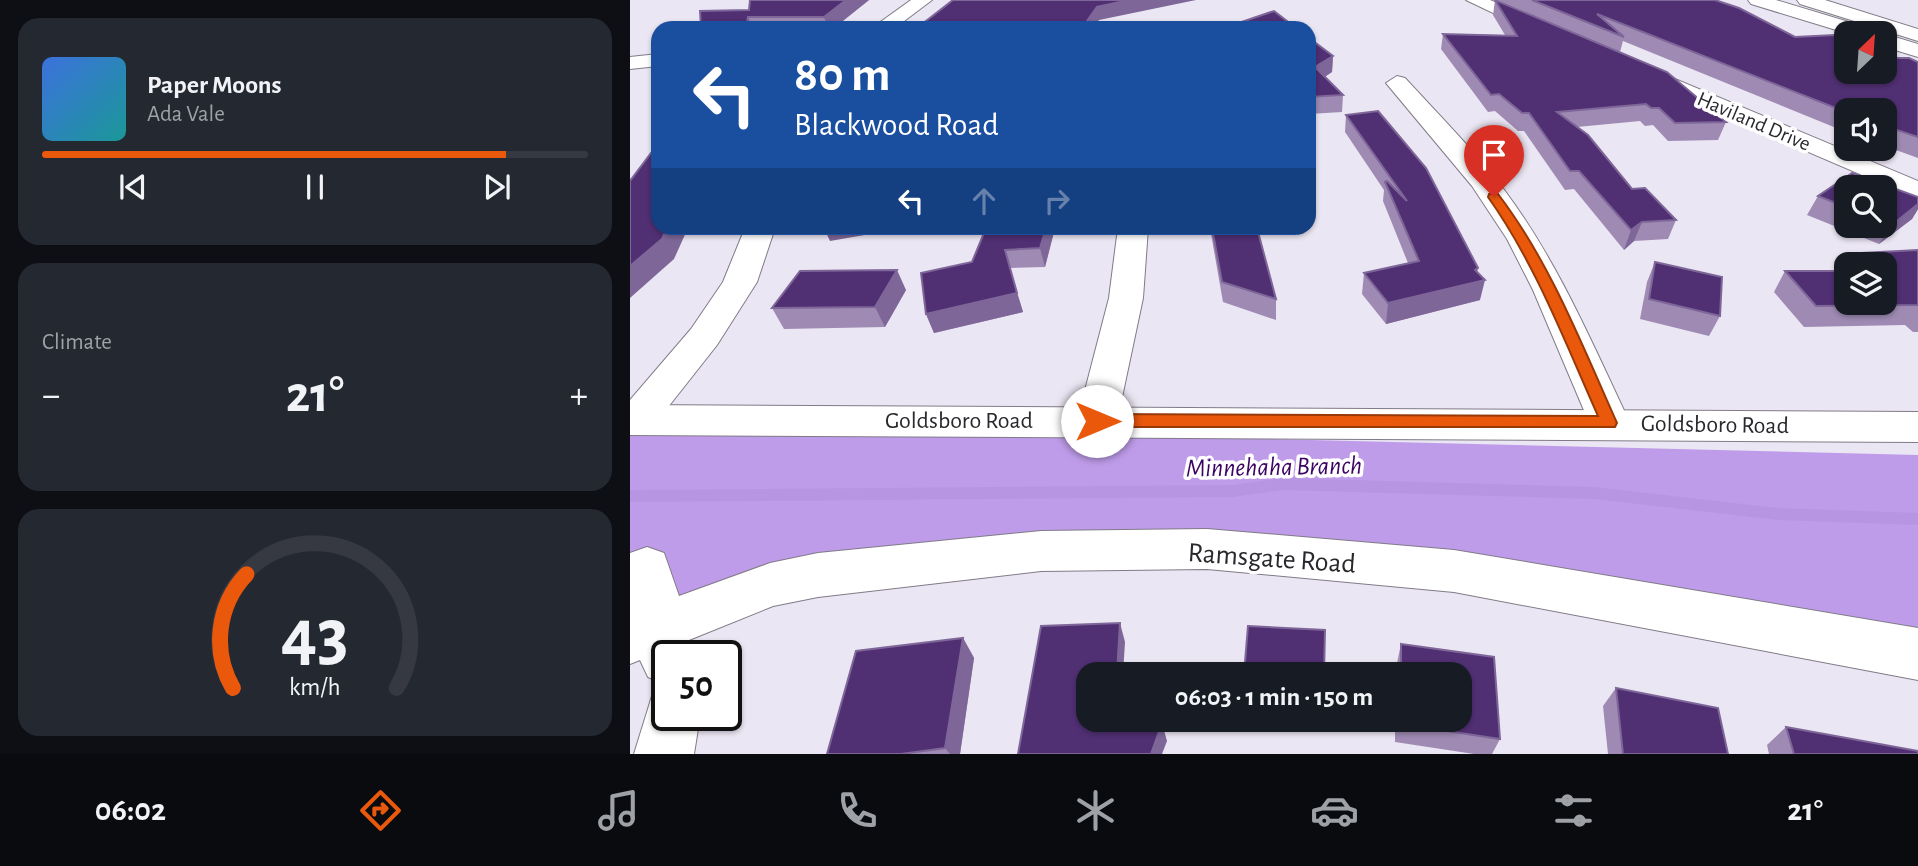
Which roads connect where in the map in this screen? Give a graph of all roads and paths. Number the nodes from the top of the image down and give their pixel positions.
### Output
1 (923, 0) edge
2 (1475, 0) edge
3 (1757, 0) edge
4 (1806, 0) edge
5 (1846, 0) edge
6 (892, 21) edge
7 (1918, 22) edge
8 (1834, 24) edge
9 (1918, 34) edge
10 (1563, 38) edge
11 (1897, 44) edge
12 (1918, 51) edge
13 (651, 61) edge
14 (630, 63) edge
15 (1627, 66) edge
16 (1397, 83) dead end
17 (1918, 191) edge
18 (757, 235) edge
19 (1132, 235) edge
20 (633, 420) edge
21 (1097, 421) junction
22 (1609, 423) junction
23 (1918, 427) edge
24 (648, 568) dead end
25 (652, 640) edge
26 (656, 640) edge
27 (1918, 654) edge
28 (669, 731) edge
29 (664, 754) edge

1 - 6 street
2 - 10 street
3 - 8 street
4 - 9 street
5 - 7 street
11 - 12 street
13 - 14 street
15 - 17 street, Haviland Drive
16 - 22 street
18 - 20 street
19 - 21 street
20 - 21 street, Goldsboro Road
21 - 22 street, Goldsboro Road
22 - 23 street, Goldsboro Road
24 - 25 street
26 - 27 street, Ramsgate Road
28 - 29 street

